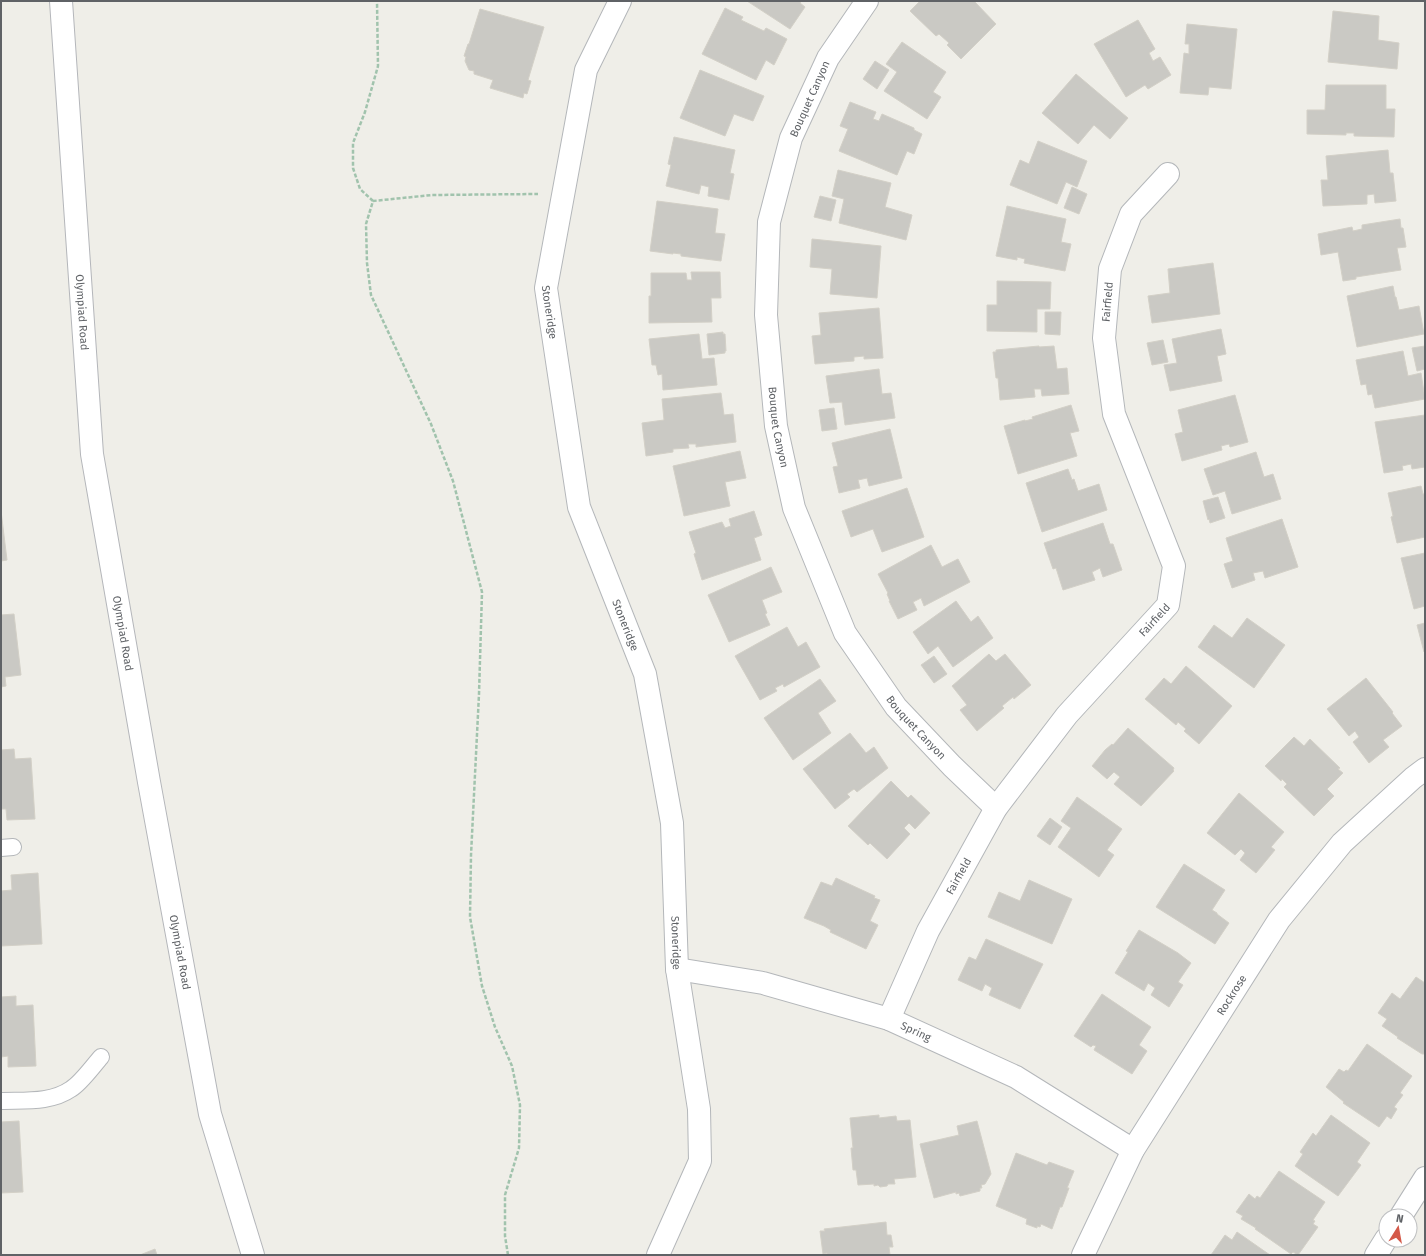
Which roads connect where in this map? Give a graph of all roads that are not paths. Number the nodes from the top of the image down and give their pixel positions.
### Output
1 (61, 1) edge
2 (620, 1) edge
3 (867, 1) edge
4 (1168, 174) dead end
5 (1425, 769) edge
6 (996, 808) junction
7 (677, 969) junction
8 (889, 1019) junction
9 (101, 1057) dead end
10 (1, 1101) edge
11 (1133, 1150) junction
12 (1425, 1178) edge
13 (1406, 1208) edge
14 (252, 1255) edge
15 (658, 1255) edge
16 (1083, 1255) edge

1 - 14 street, Olympiad Road
2 - 7 street, Stoneridge
3 - 6 street, Bouquet Canyon
4 - 6 street, Fairfield
5 - 11 street, Rockrose
6 - 8 street, Fairfield
7 - 8 street, Spring
7 - 15 street, Stoneridge
8 - 11 street, Spring
9 - 10 lane
11 - 16 street, Rockrose
12 - 13 street

